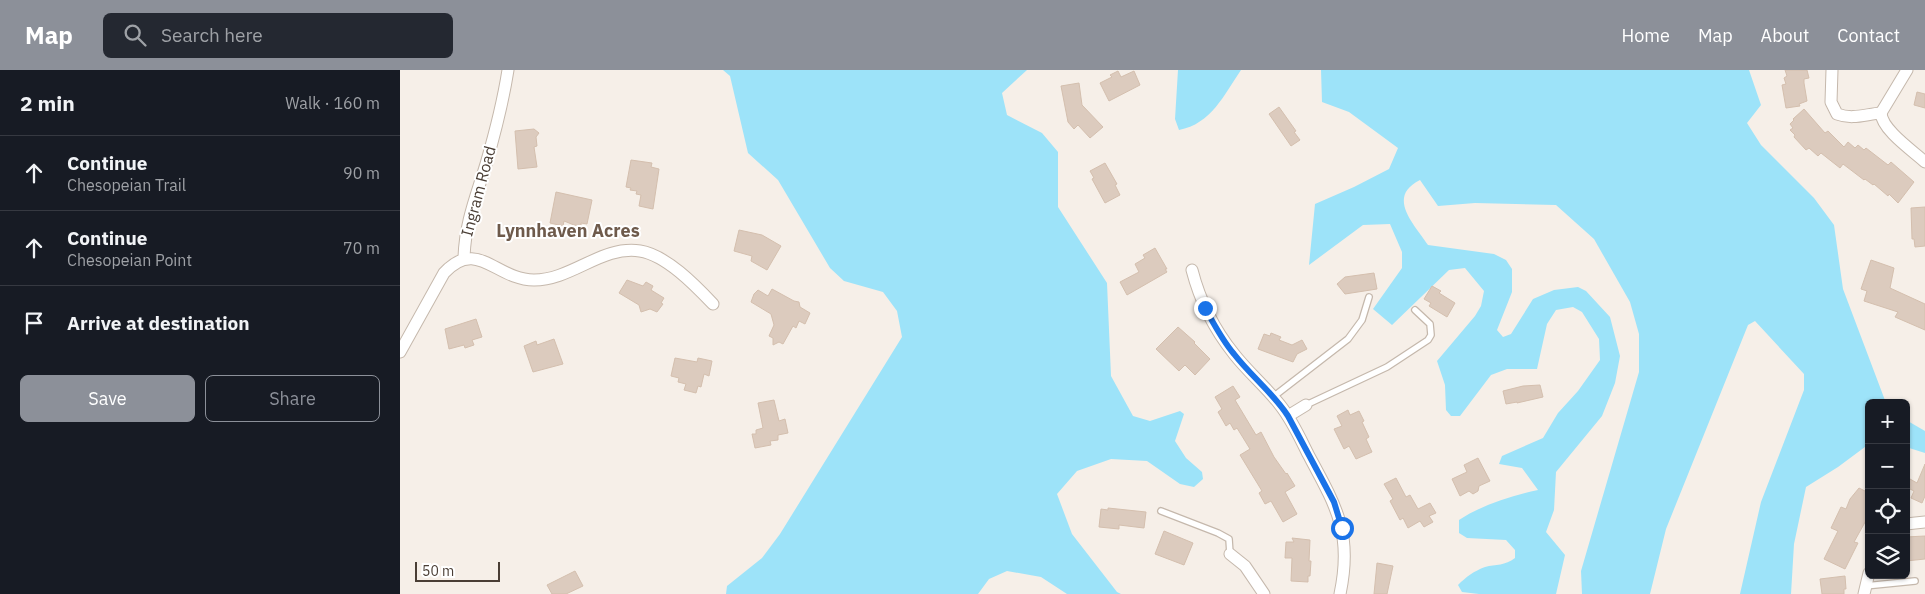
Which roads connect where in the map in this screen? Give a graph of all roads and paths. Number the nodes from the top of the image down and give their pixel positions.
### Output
1 (508, 70) edge
2 (1832, 70) edge
3 (1907, 70) edge
4 (1881, 113) junction
5 (1925, 162) edge
6 (464, 258) junction
7 (1192, 270) dead end
8 (1369, 297) dead end
9 (713, 304) dead end
10 (1415, 310) dead end
11 (400, 352) edge
12 (1273, 397) junction
13 (1306, 405) joint
14 (1288, 416) junction
15 (1161, 512) dead end
16 (1925, 522) edge
17 (1910, 524) edge
18 (1230, 554) joint
19 (1915, 581) dead end
20 (1865, 590) edge
21 (1264, 594) edge
22 (1340, 594) edge

1 - 6 street, Ingram Road
2 - 4 street
3 - 4 street
4 - 5 street
6 - 9 street
6 - 11 street, Ingram Road
7 - 12 street
8 - 12 lane
10 - 13 lane
12 - 14 street
13 - 14 street
14 - 22 street
15 - 18 lane
16 - 17 street
18 - 21 street
19 - 20 lane

